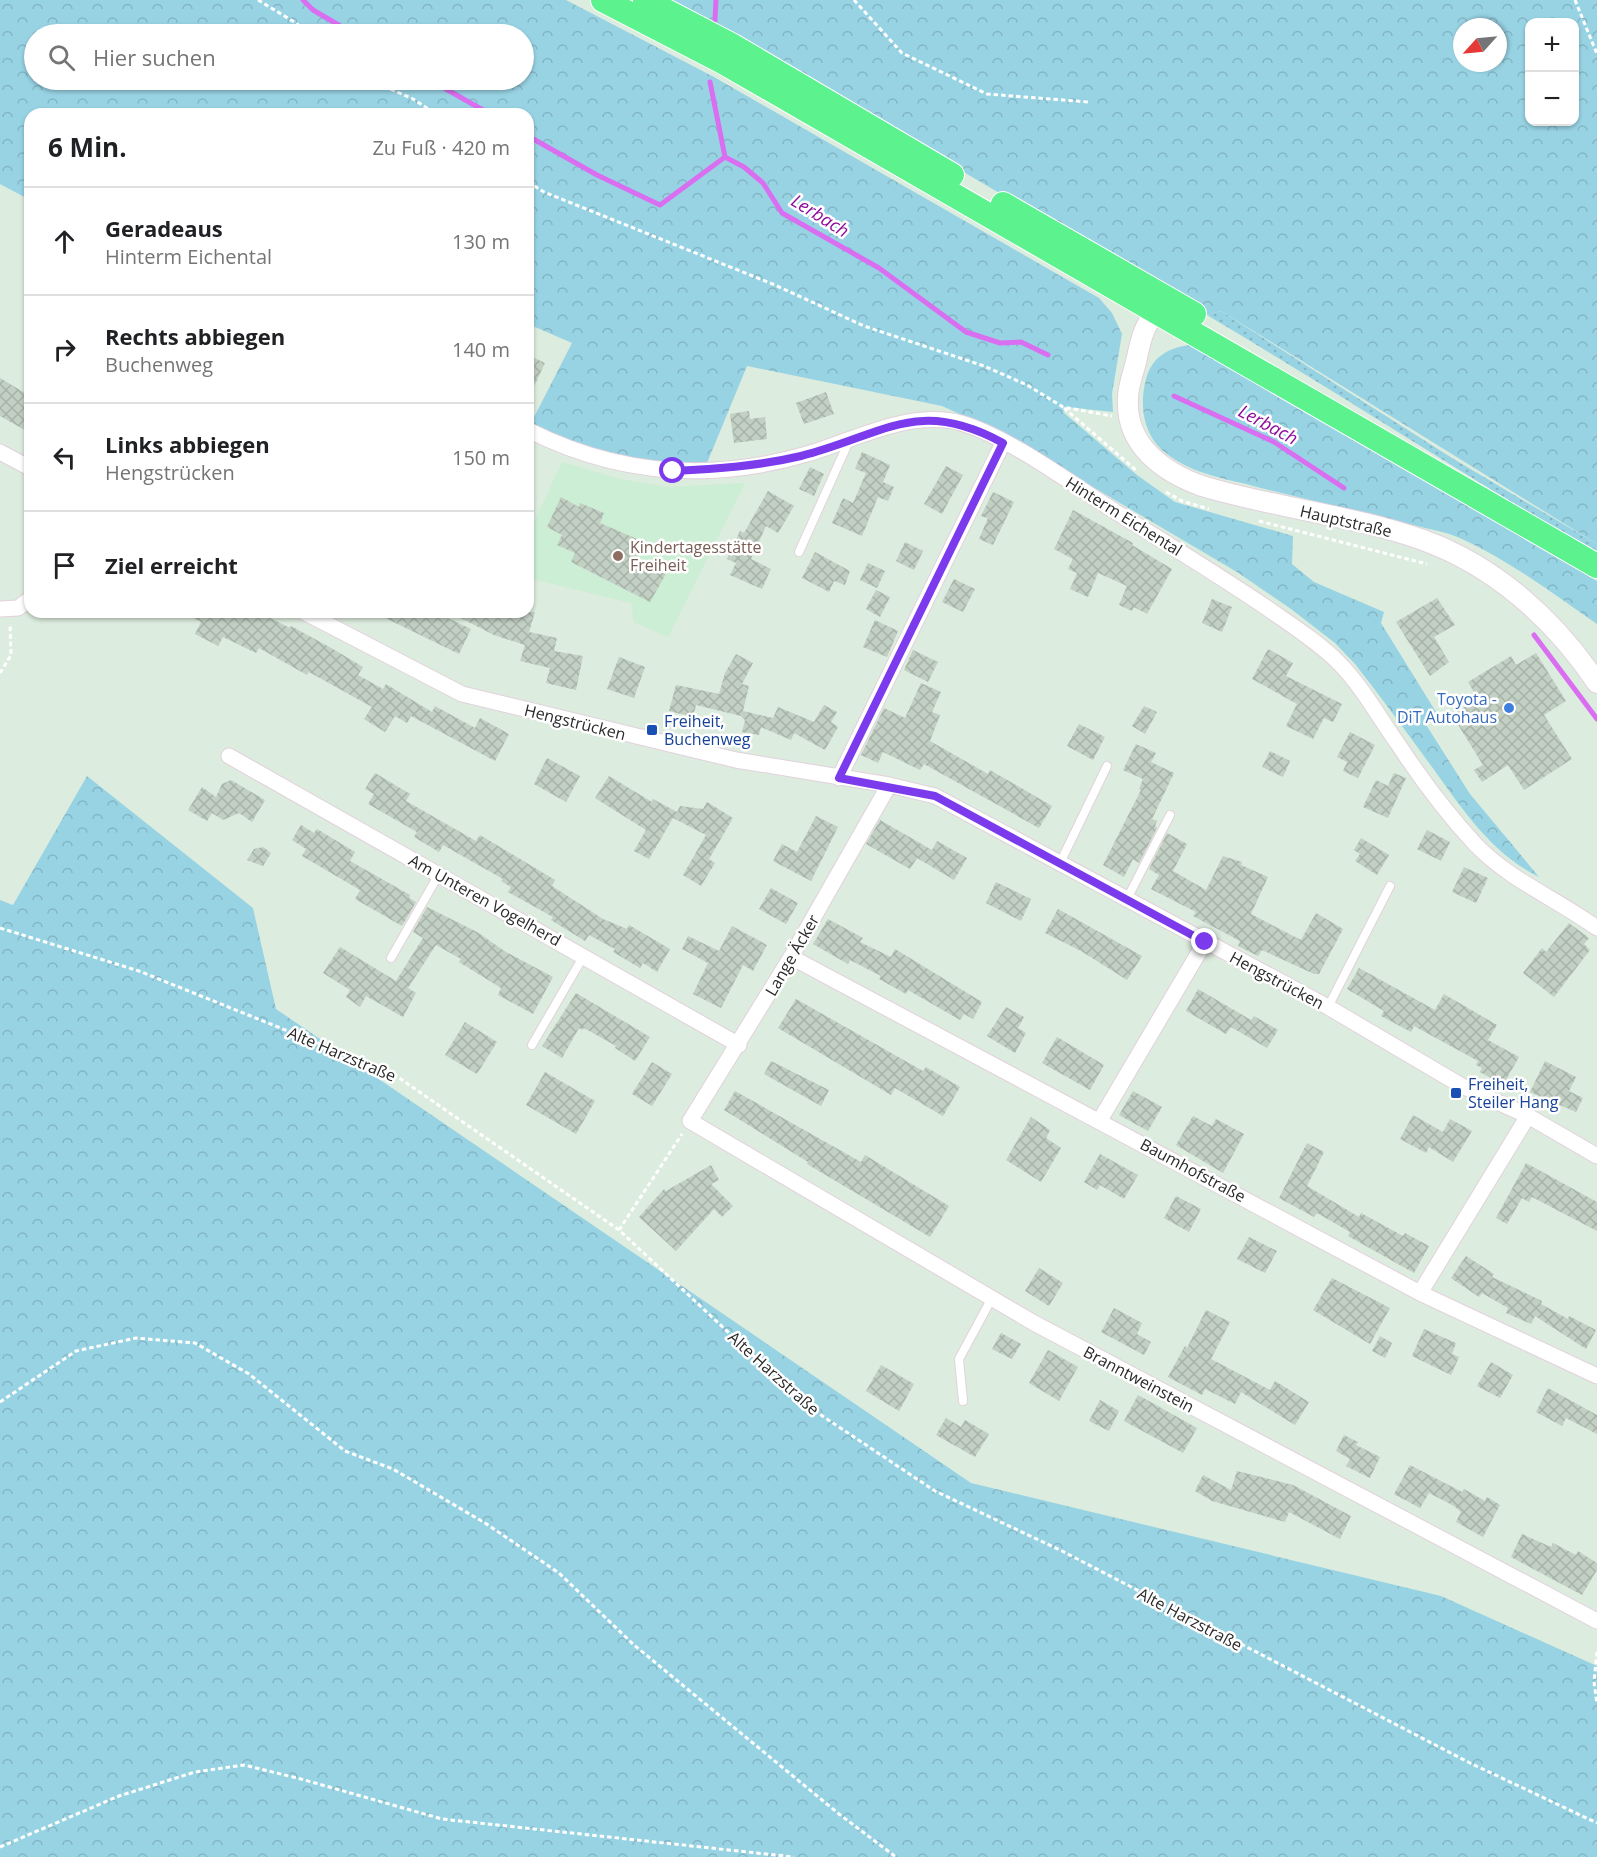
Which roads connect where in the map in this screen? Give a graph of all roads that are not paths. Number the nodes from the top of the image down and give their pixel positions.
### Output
1 (603, 0) edge
2 (645, 0) edge
3 (1162, 309) junction
4 (534, 433) edge
5 (849, 441) junction
6 (1003, 443) junction
7 (0, 452) edge
8 (24, 465) edge
9 (799, 552) dead end
10 (1597, 566) edge
11 (24, 604) edge
12 (4, 610) edge
13 (316, 618) edge
14 (1597, 683) edge
15 (229, 756) dead end
16 (1107, 766) dead end
17 (839, 778) junction
18 (889, 785) junction
19 (1170, 815) dead end
20 (1060, 863) junction
21 (439, 874) junction
22 (1390, 886) dead end
23 (1127, 899) junction
24 (1597, 928) edge
25 (1205, 942) junction
26 (584, 955) junction
27 (792, 957) junction
28 (391, 958) dead end
29 (1328, 1007) junction
30 (532, 1045) dead end
31 (739, 1045) junction
32 (1528, 1116) junction
33 (1100, 1120) junction
34 (690, 1121) joint
35 (1597, 1156) edge
36 (1420, 1293) junction
37 (992, 1299) junction
38 (1597, 1376) edge
39 (963, 1401) dead end
40 (1597, 1621) edge

1 - 3 main road
2 - 3 main road
3 - 10 main road
3 - 14 street, Hauptstraße
4 - 5 street, Hinterm Eichental
5 - 6 street, Hinterm Eichental
5 - 9 lane
6 - 17 street
6 - 24 street, Hinterm Eichental
7 - 8 street
11 - 12 street
13 - 17 street, Hengstrücken
15 - 21 street, Am Unteren Vogelherd
16 - 20 lane
17 - 18 street, Hengstrücken
18 - 20 street, Hengstrücken
18 - 27 street, Lange Äcker
19 - 23 lane
20 - 23 street, Hengstrücken
21 - 26 street, Am Unteren Vogelherd
21 - 28 lane
22 - 29 lane
23 - 25 street, Hengstrücken
25 - 29 street, Hengstrücken
25 - 33 street
26 - 30 lane
26 - 31 street, Am Unteren Vogelherd
27 - 31 street, Lange Äcker
27 - 33 street, Baumhofstraße
29 - 32 street, Hengstrücken
31 - 34 street, Lange Äcker
32 - 35 street, Hengstrücken
32 - 36 street
33 - 36 street, Baumhofstraße
34 - 37 street, Branntweinstein
36 - 38 street, Baumhofstraße
37 - 39 lane
37 - 40 street, Branntweinstein

